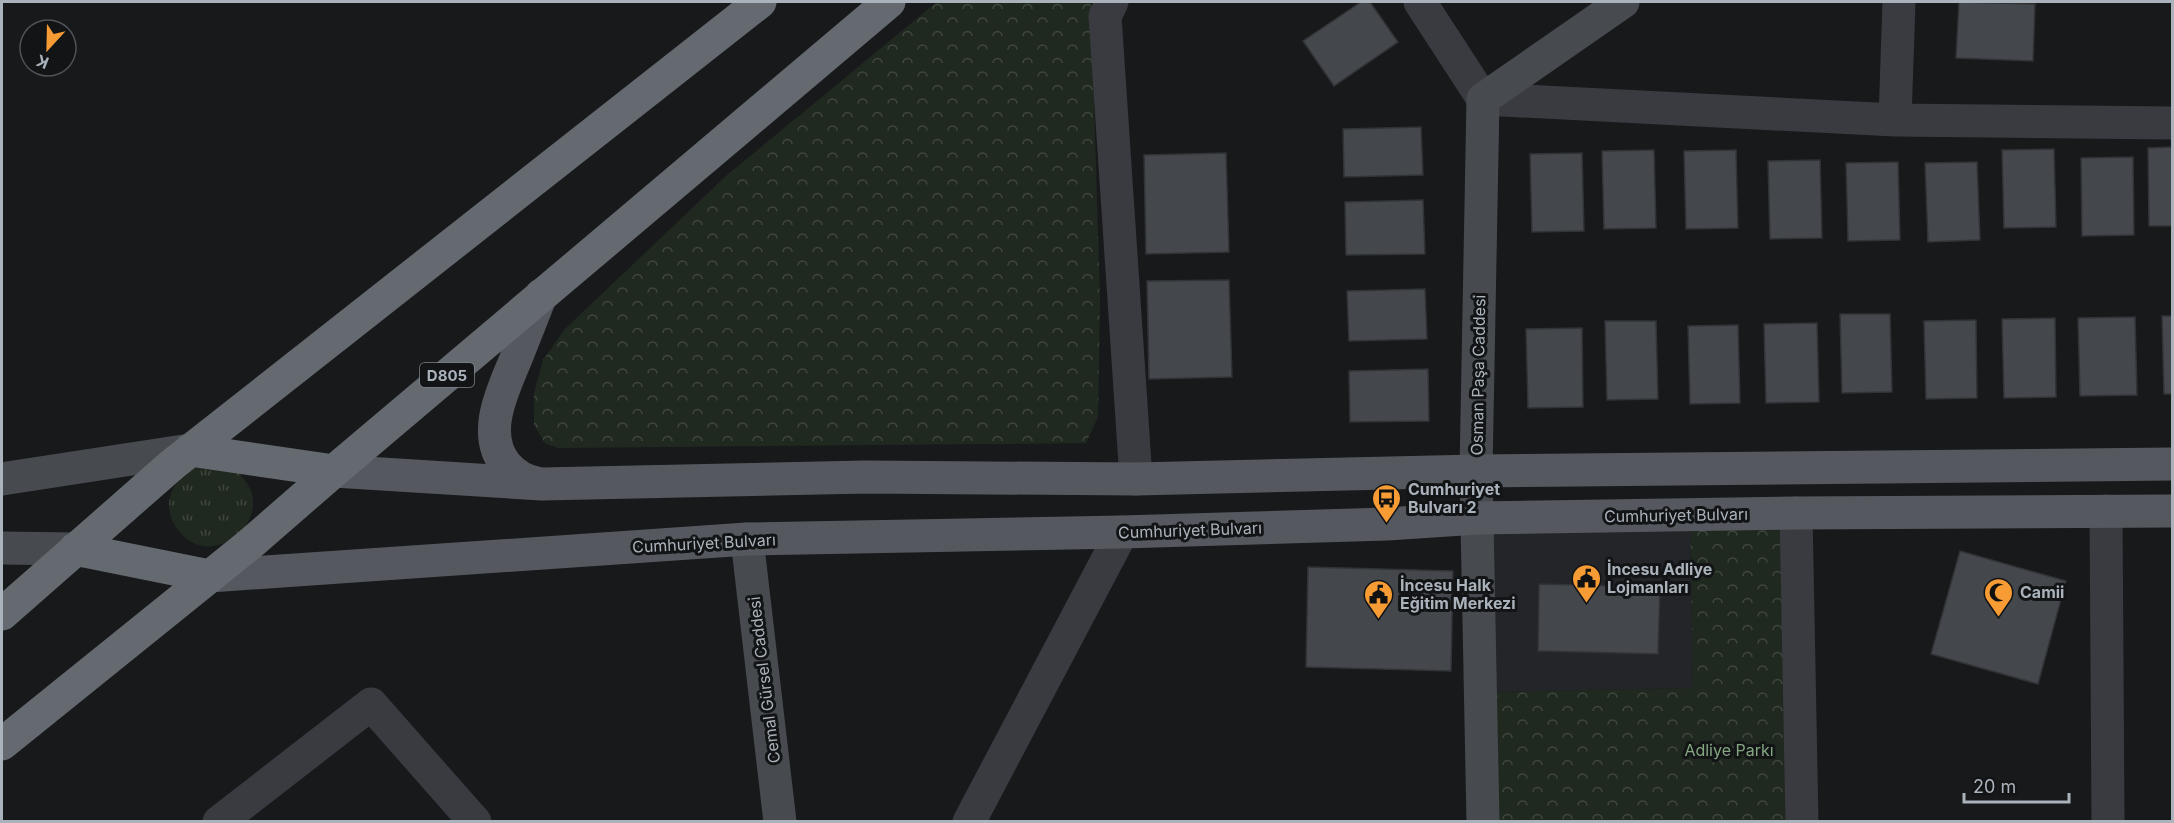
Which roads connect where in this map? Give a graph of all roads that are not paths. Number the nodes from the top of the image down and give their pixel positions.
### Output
1 (760, 2) edge
2 (889, 2) edge
3 (1112, 2) edge
4 (1420, 2) edge
5 (1623, 2) edge
6 (1899, 2) edge
7 (1483, 99) junction
8 (1895, 120) junction
9 (2172, 123) edge
10 (541, 296) junction
11 (190, 450) junction
12 (2172, 464) edge
13 (334, 471) junction
14 (1476, 471) junction
15 (2, 479) edge
16 (1136, 479) junction
17 (542, 484) junction
18 (2106, 511) junction
19 (2172, 511) edge
20 (1796, 513) junction
21 (1478, 518) junction
22 (1122, 532) junction
23 (747, 539) junction
24 (2, 548) edge
25 (75, 549) junction
26 (209, 576) junction
27 (2, 614) edge
28 (2, 744) edge
29 (219, 822) edge
30 (475, 822) edge
31 (780, 822) edge
32 (969, 822) edge
33 (1483, 822) edge
34 (1802, 822) edge
35 (2108, 822) edge

1 - 11 highway
2 - 10 highway, D805
3 - 16 street
4 - 7 street
5 - 7 main road
6 - 8 street
7 - 8 street
7 - 14 main road, Osman Paşa Caddesi
8 - 9 street
10 - 13 highway, D805
10 - 17 main road
11 - 13 highway
11 - 15 main road
11 - 25 highway
12 - 14 main road
13 - 17 main road
13 - 26 highway, D805
14 - 16 main road
14 - 21 main road, Osman Paşa Caddesi
16 - 17 main road
18 - 19 main road, Cumhuriyet Bulvarı
18 - 20 main road, Cumhuriyet Bulvarı
18 - 35 street
20 - 21 main road, Cumhuriyet Bulvarı
20 - 34 street
21 - 22 main road, Cumhuriyet Bulvarı
21 - 33 main road, Osman Paşa Caddesi
22 - 23 main road, Cumhuriyet Bulvarı
22 - 32 street
23 - 26 main road, Cumhuriyet Bulvarı
23 - 31 main road, Cemal Gürsel Caddesi
24 - 25 main road
25 - 26 highway
25 - 27 highway
26 - 28 highway, D805
29 - 30 street

